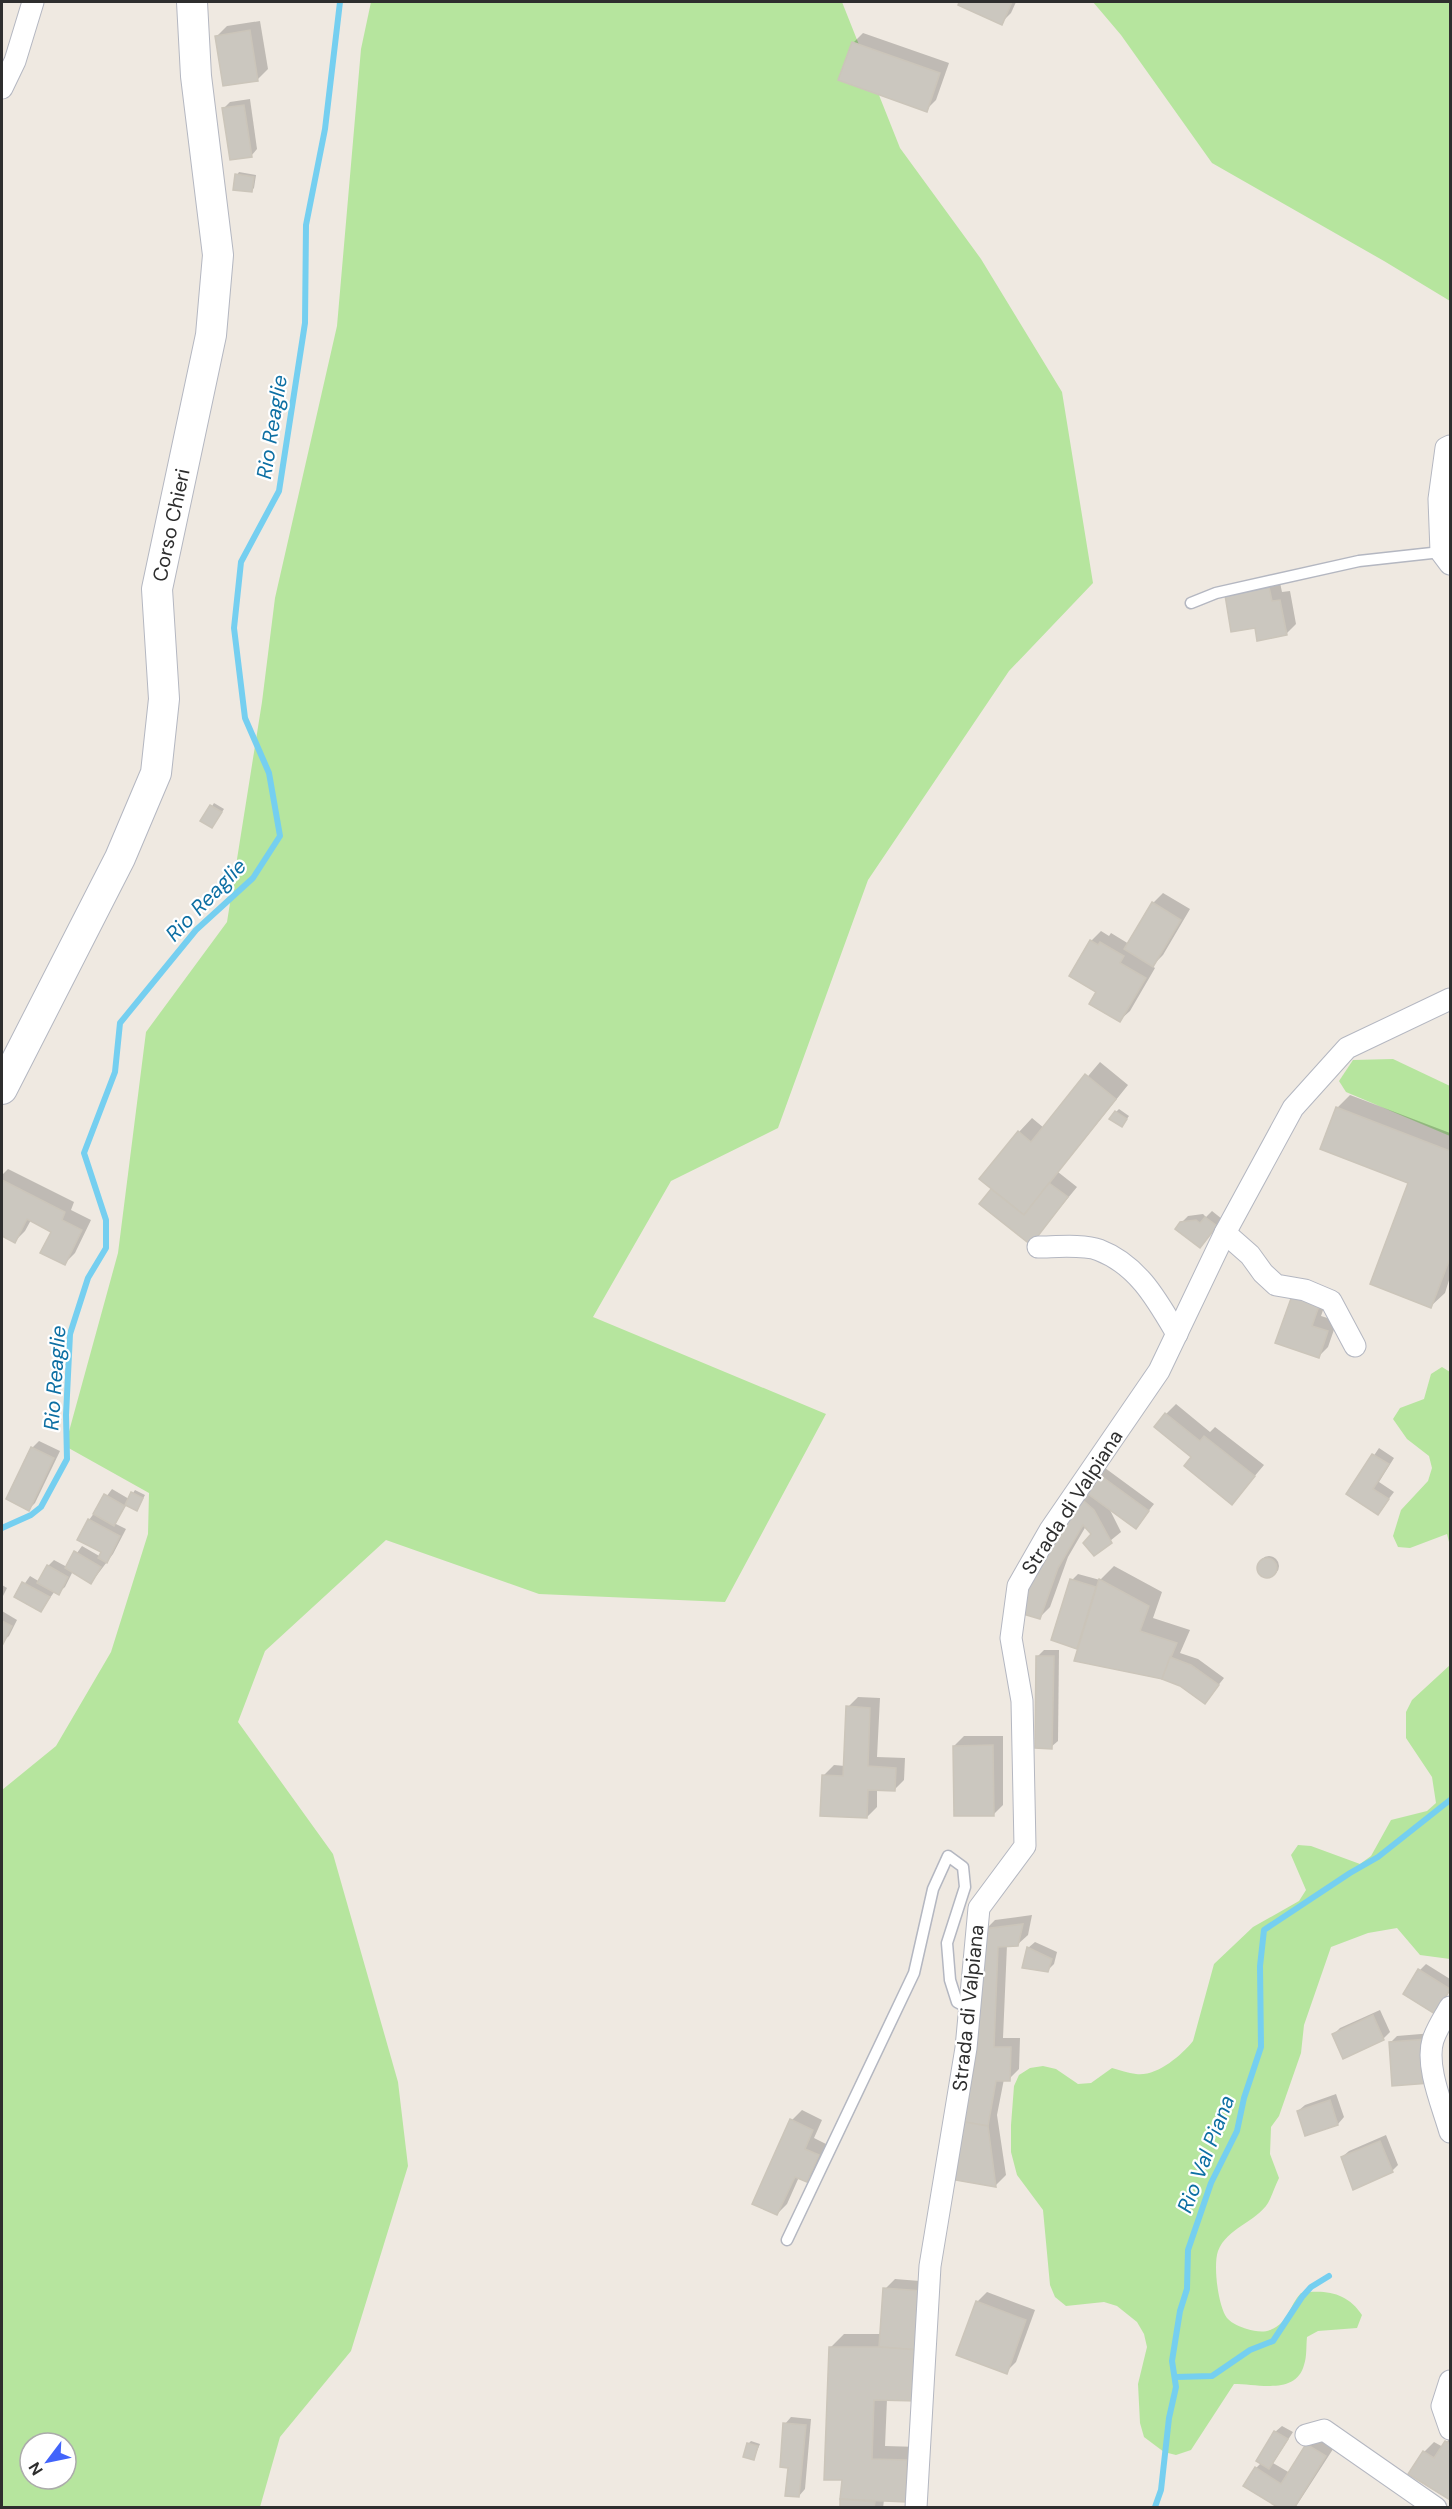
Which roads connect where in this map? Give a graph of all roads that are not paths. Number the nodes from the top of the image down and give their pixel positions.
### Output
1 (33, 2) edge
2 (192, 2) edge
3 (2, 88) edge
4 (1450, 446) edge
5 (1446, 558) edge
6 (1191, 603) dead end
7 (1450, 999) edge
8 (2, 1089) edge
9 (1225, 1233) junction
10 (1038, 1247) dead end
11 (1177, 1334) junction
12 (1355, 1346) dead end
13 (1450, 2007) edge
14 (970, 2009) junction
15 (1450, 2132) edge
16 (786, 2240) dead end
17 (1450, 2381) edge
18 (1450, 2429) edge
19 (1306, 2436) dead end
20 (916, 2508) edge
21 (1436, 2508) edge

1 - 3 street
2 - 8 main road, Corso Chieri
4 - 5 street
5 - 6 lane
7 - 9 street, Strada di Valpiana
9 - 11 street, Strada di Valpiana
9 - 12 street
10 - 11 street
11 - 14 street, Strada di Valpiana
13 - 15 street
14 - 16 lane
14 - 20 street, Strada di Valpiana
17 - 18 street
19 - 21 street

